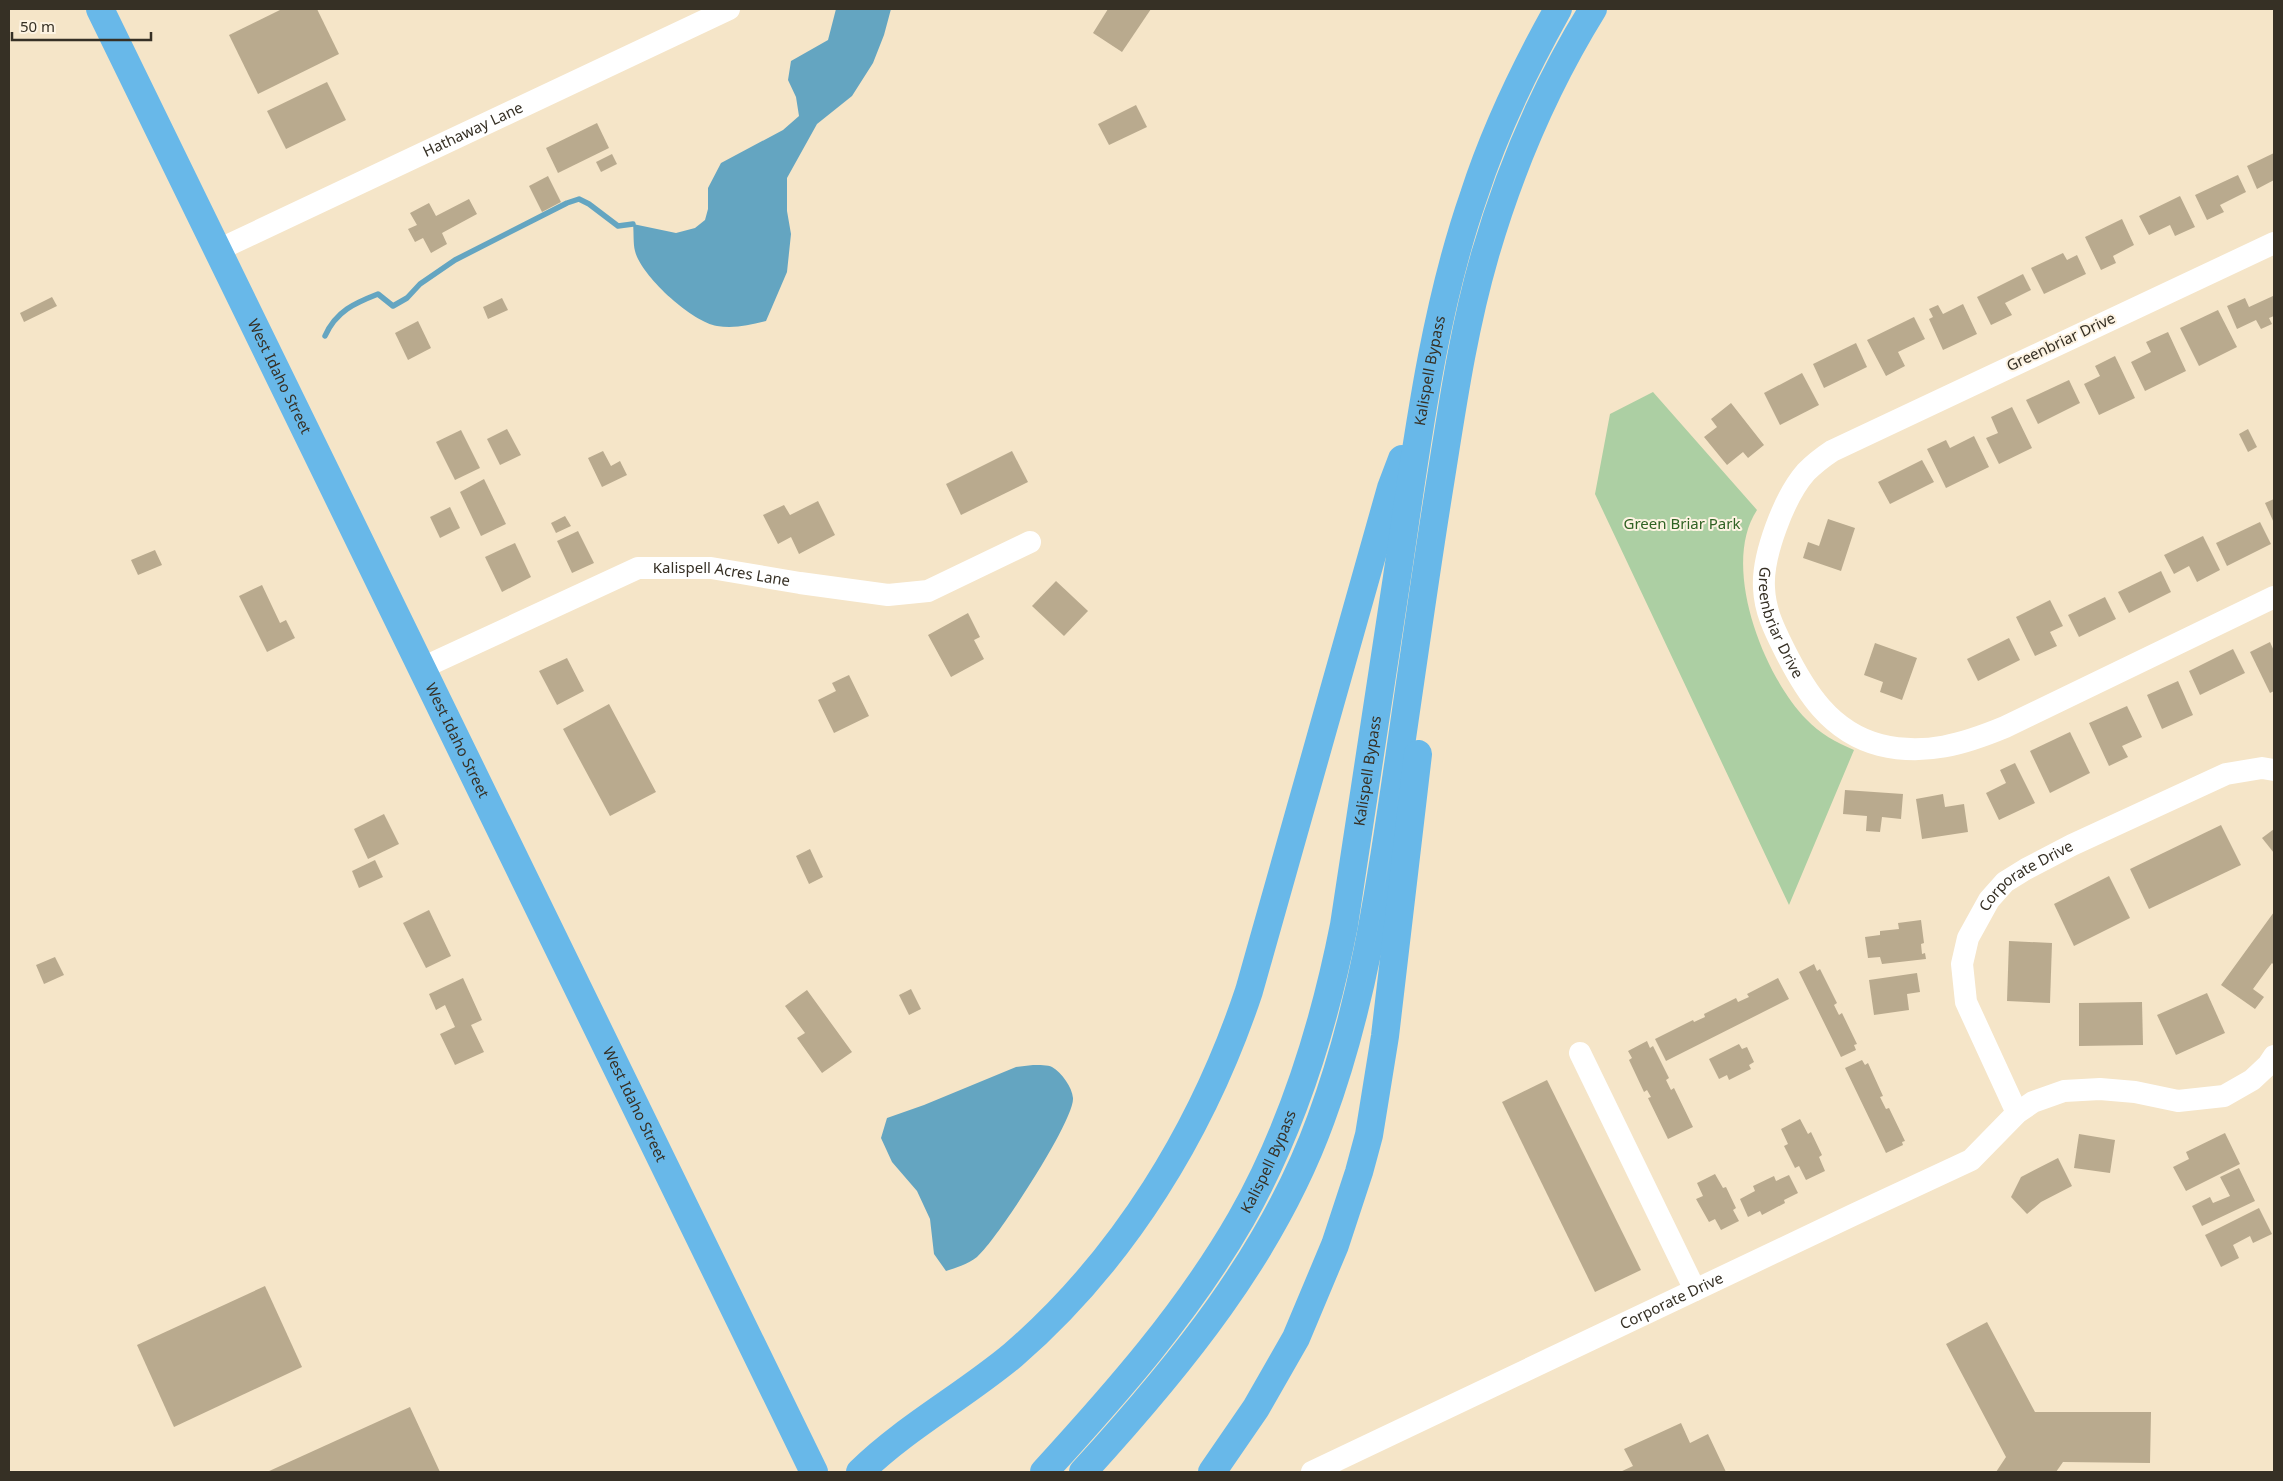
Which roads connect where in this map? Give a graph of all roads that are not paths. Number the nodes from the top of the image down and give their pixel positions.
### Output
1 (100, 9) edge
2 (729, 9) edge
3 (1558, 9) edge
4 (1593, 9) edge
5 (2274, 243) edge
6 (218, 250) junction
7 (1427, 390) junction
8 (1030, 542) dead end
9 (2274, 597) edge
10 (1421, 611) junction
11 (422, 668) junction
12 (2274, 770) edge
13 (1580, 1053) dead end
14 (2274, 1056) edge
15 (2017, 1113) junction
16 (1694, 1290) junction
17 (814, 1472) edge
18 (860, 1472) edge
19 (1044, 1472) edge
20 (1083, 1472) edge
21 (1212, 1472) edge
22 (1312, 1472) edge

1 - 6 highway, West Idaho Street
2 - 6 street, Hathaway Lane
3 - 7 highway, Kalispell Bypass
4 - 10 highway, Kalispell Bypass
5 - 9 street, Greenbriar Drive
6 - 11 highway, West Idaho Street
7 - 18 highway
7 - 19 highway, Kalispell Bypass
8 - 11 street, Kalispell Acres Lane
10 - 20 highway, Kalispell Bypass
10 - 21 highway
11 - 17 highway, West Idaho Street
12 - 15 street, Corporate Drive
13 - 16 street
14 - 15 street, Corporate Drive
15 - 16 street, Corporate Drive
16 - 22 street, Corporate Drive

